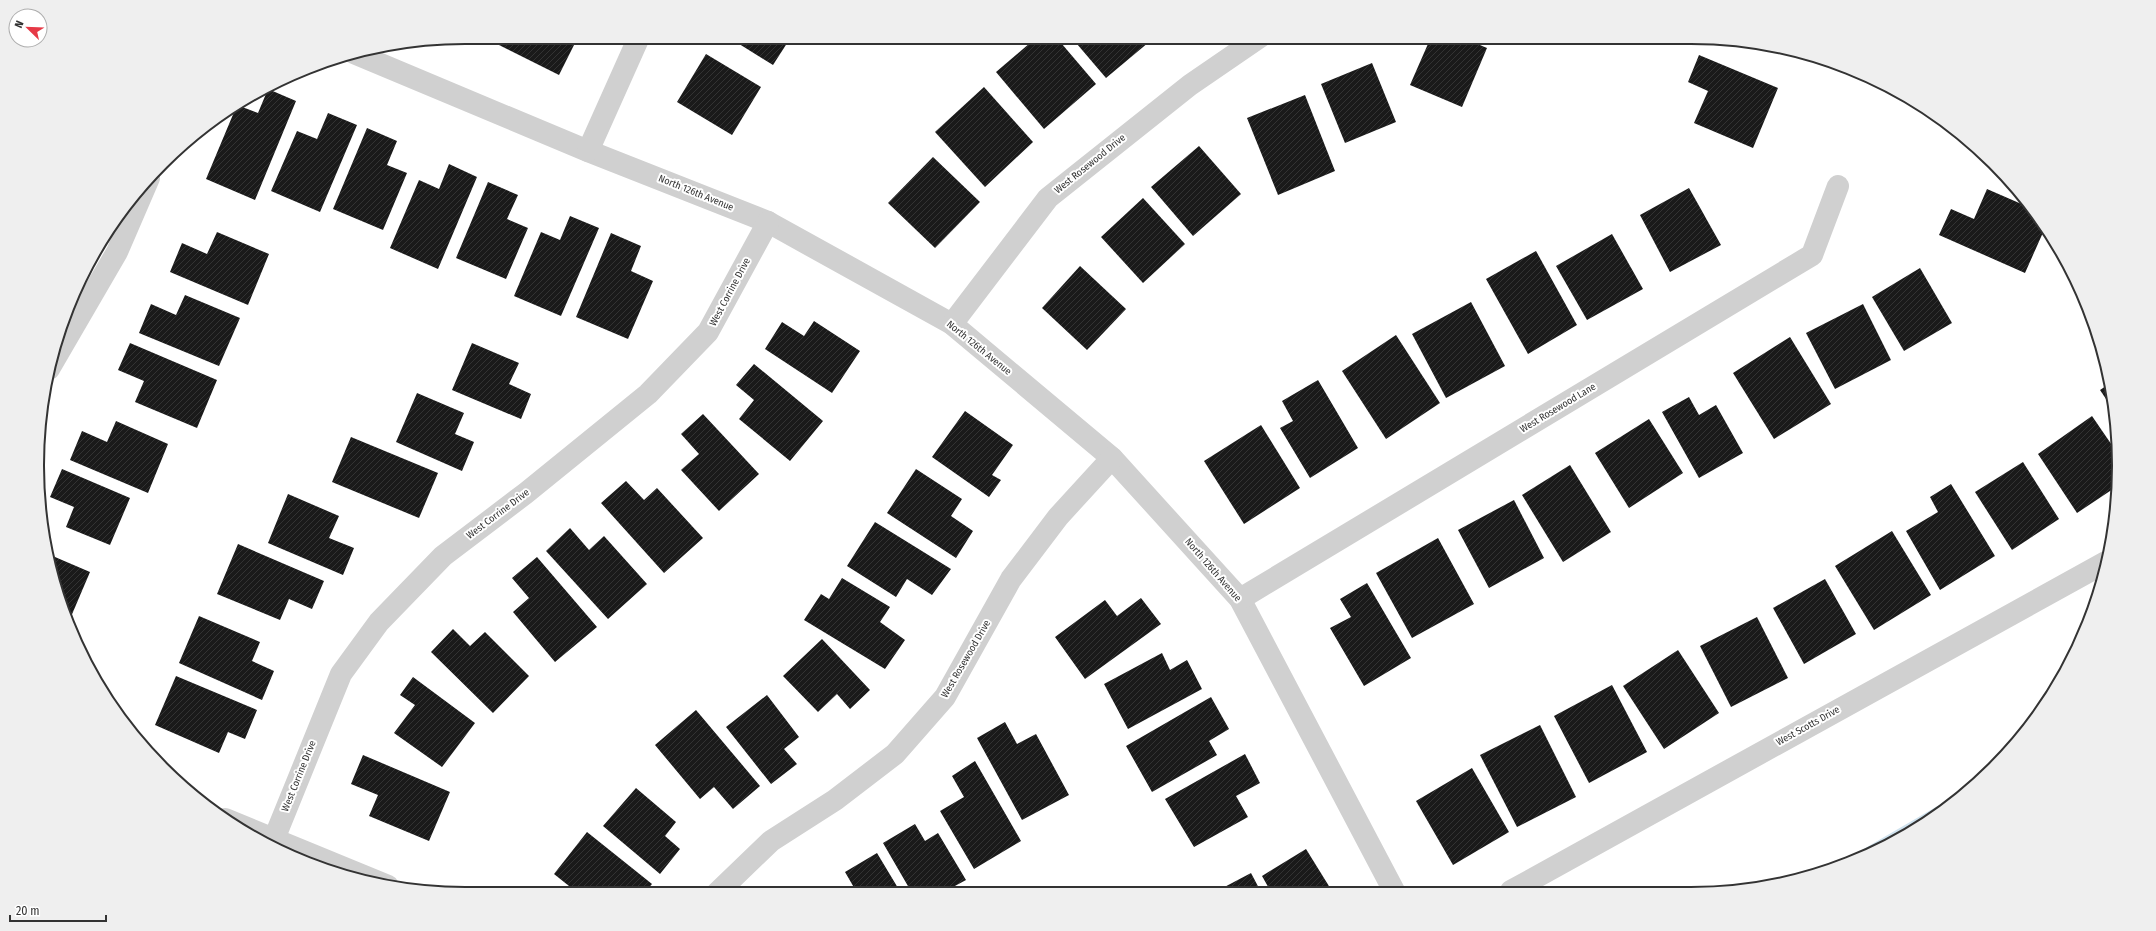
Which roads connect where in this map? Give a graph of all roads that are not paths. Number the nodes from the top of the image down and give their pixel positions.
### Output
1 (636, 44) edge
2 (1250, 44) edge
3 (362, 57) edge
4 (588, 151) junction
5 (1838, 186) dead end
6 (140, 198) edge
7 (768, 222) junction
8 (952, 324) junction
9 (60, 351) edge
10 (1112, 458) junction
11 (2100, 565) edge
12 (1240, 599) junction
13 (257, 832) edge
14 (274, 839) junction
15 (357, 873) edge
16 (723, 887) edge
17 (1392, 887) edge
18 (1518, 887) edge

1 - 4 street
2 - 8 street, West Rosewood Drive
3 - 4 street, North 126th Avenue
4 - 7 street, North 126th Avenue
5 - 12 street, West Rosewood Lane
6 - 9 street
7 - 8 street, North 126th Avenue
7 - 14 street, West Corrine Drive
8 - 10 street, North 126th Avenue
10 - 12 street, North 126th Avenue
10 - 16 street, West Rosewood Drive
11 - 18 street, West Scotts Drive
12 - 17 street, North 126th Avenue
13 - 14 street
14 - 15 street

